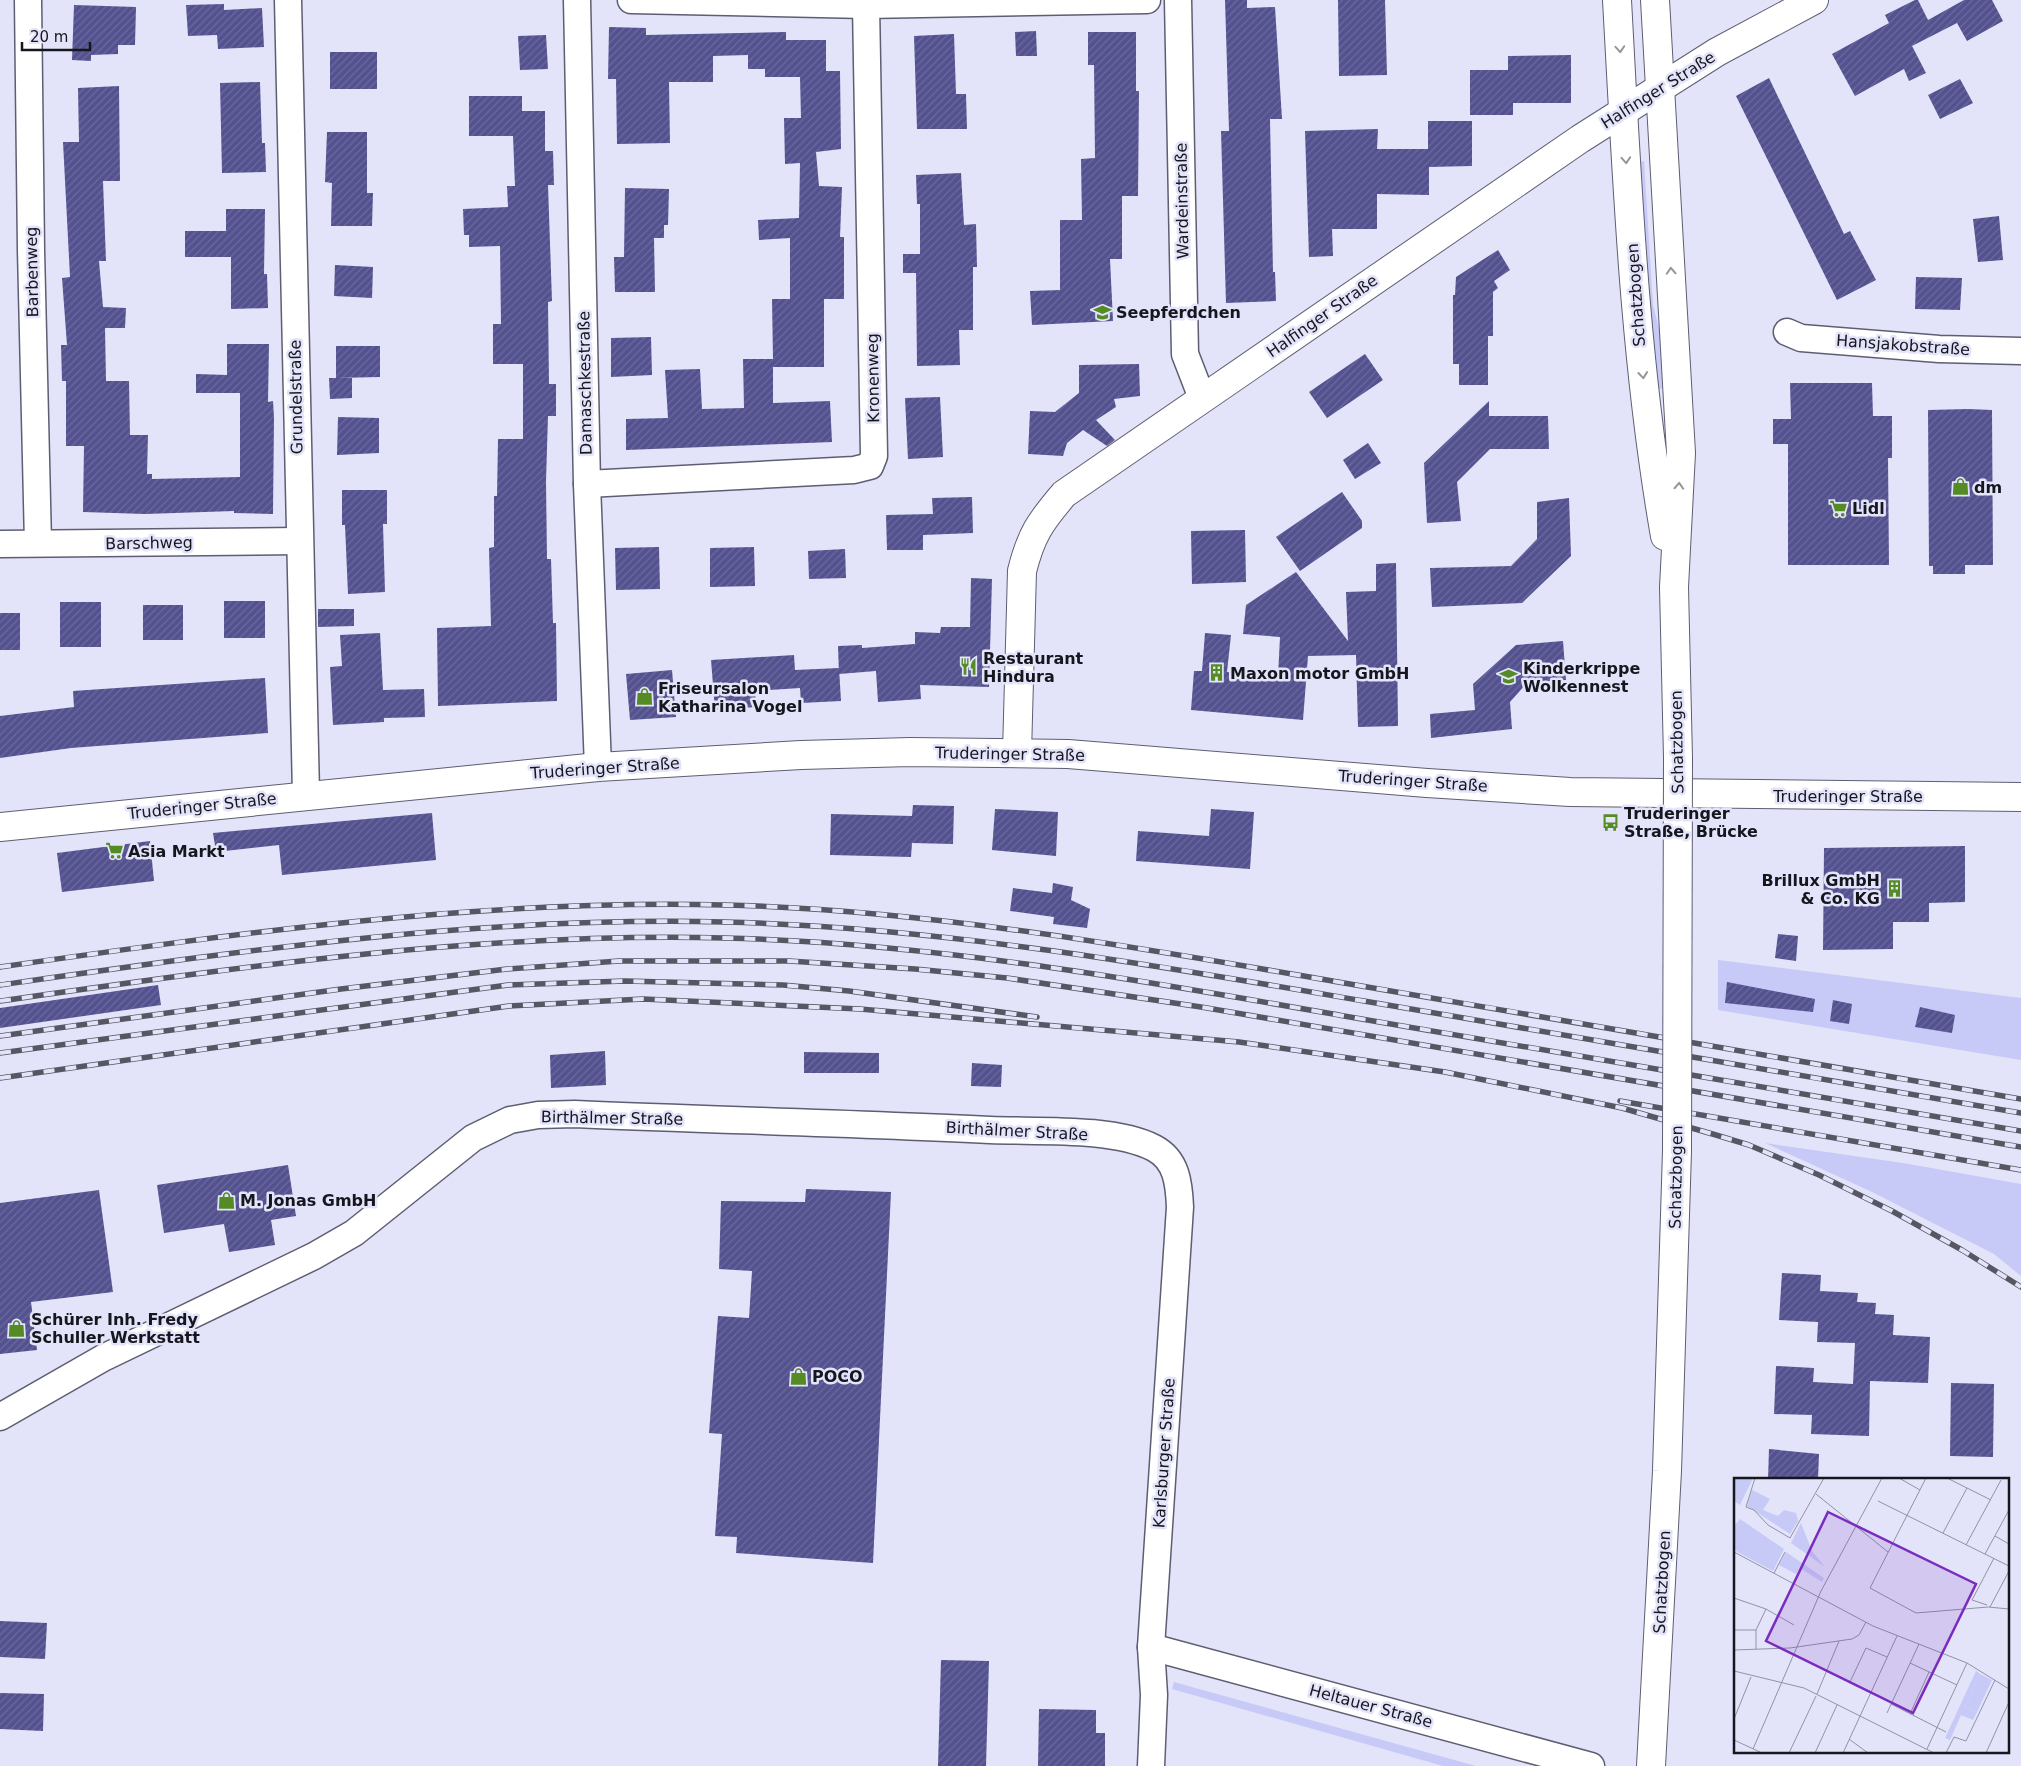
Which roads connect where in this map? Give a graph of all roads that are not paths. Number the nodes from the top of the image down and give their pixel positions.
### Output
1 (28, 0) edge
2 (288, 0) edge
3 (577, 0) edge
4 (630, 0) edge
5 (1147, 0) edge
6 (1178, 0) edge
7 (1617, 0) edge
8 (1655, 0) edge
9 (1814, 0) edge
10 (866, 6) junction
11 (1661, 88) junction
12 (1624, 112) junction
13 (1787, 332) dead end
14 (2021, 351) edge
15 (1202, 398) junction
16 (587, 484) junction
17 (299, 541) junction
18 (0, 544) edge
19 (38, 544) junction
20 (1674, 587) junction
21 (1017, 753) junction
22 (598, 767) junction
23 (306, 794) junction
24 (2021, 797) edge
25 (0, 827) edge
26 (1155, 1148) joint
27 (0, 1417) edge
28 (1151, 1646) junction
29 (1151, 1766) edge
30 (1591, 1766) edge
31 (1651, 1766) edge

1 - 19 street, Barbenweg
2 - 17 street, Grundelstraße
3 - 16 street, Damaschkestraße
4 - 10 street
5 - 10 street
6 - 15 street, Wardeinstraße
7 -> 12 street, Schatzbogen
8 - 11 street, Schatzbogen
9 - 11 street, Halfinger Straße
10 - 16 street, Kronenweg
11 - 12 street, Halfinger Straße
20 -> 11 street, Schatzbogen
12 - 15 street, Halfinger Straße
12 -> 20 street, Schatzbogen
13 - 14 street, Hansjakobstraße
15 - 21 street, Halfinger Straße
16 - 22 street, Damaschkestraße
17 - 19 street, Barschweg
17 - 23 street, Grundelstraße
18 - 19 street, Barschweg
20 - 31 street, Schatzbogen, bridge
21 - 22 street, Truderinger Straße
21 - 24 street, Truderinger Straße
22 - 23 street, Truderinger Straße
23 - 25 street, Truderinger Straße
26 - 27 street, Birthälmer Straße
26 - 28 street, Karlsburger Straße
28 - 29 street, Karlsburger Straße
28 - 30 street, Heltauer Straße

